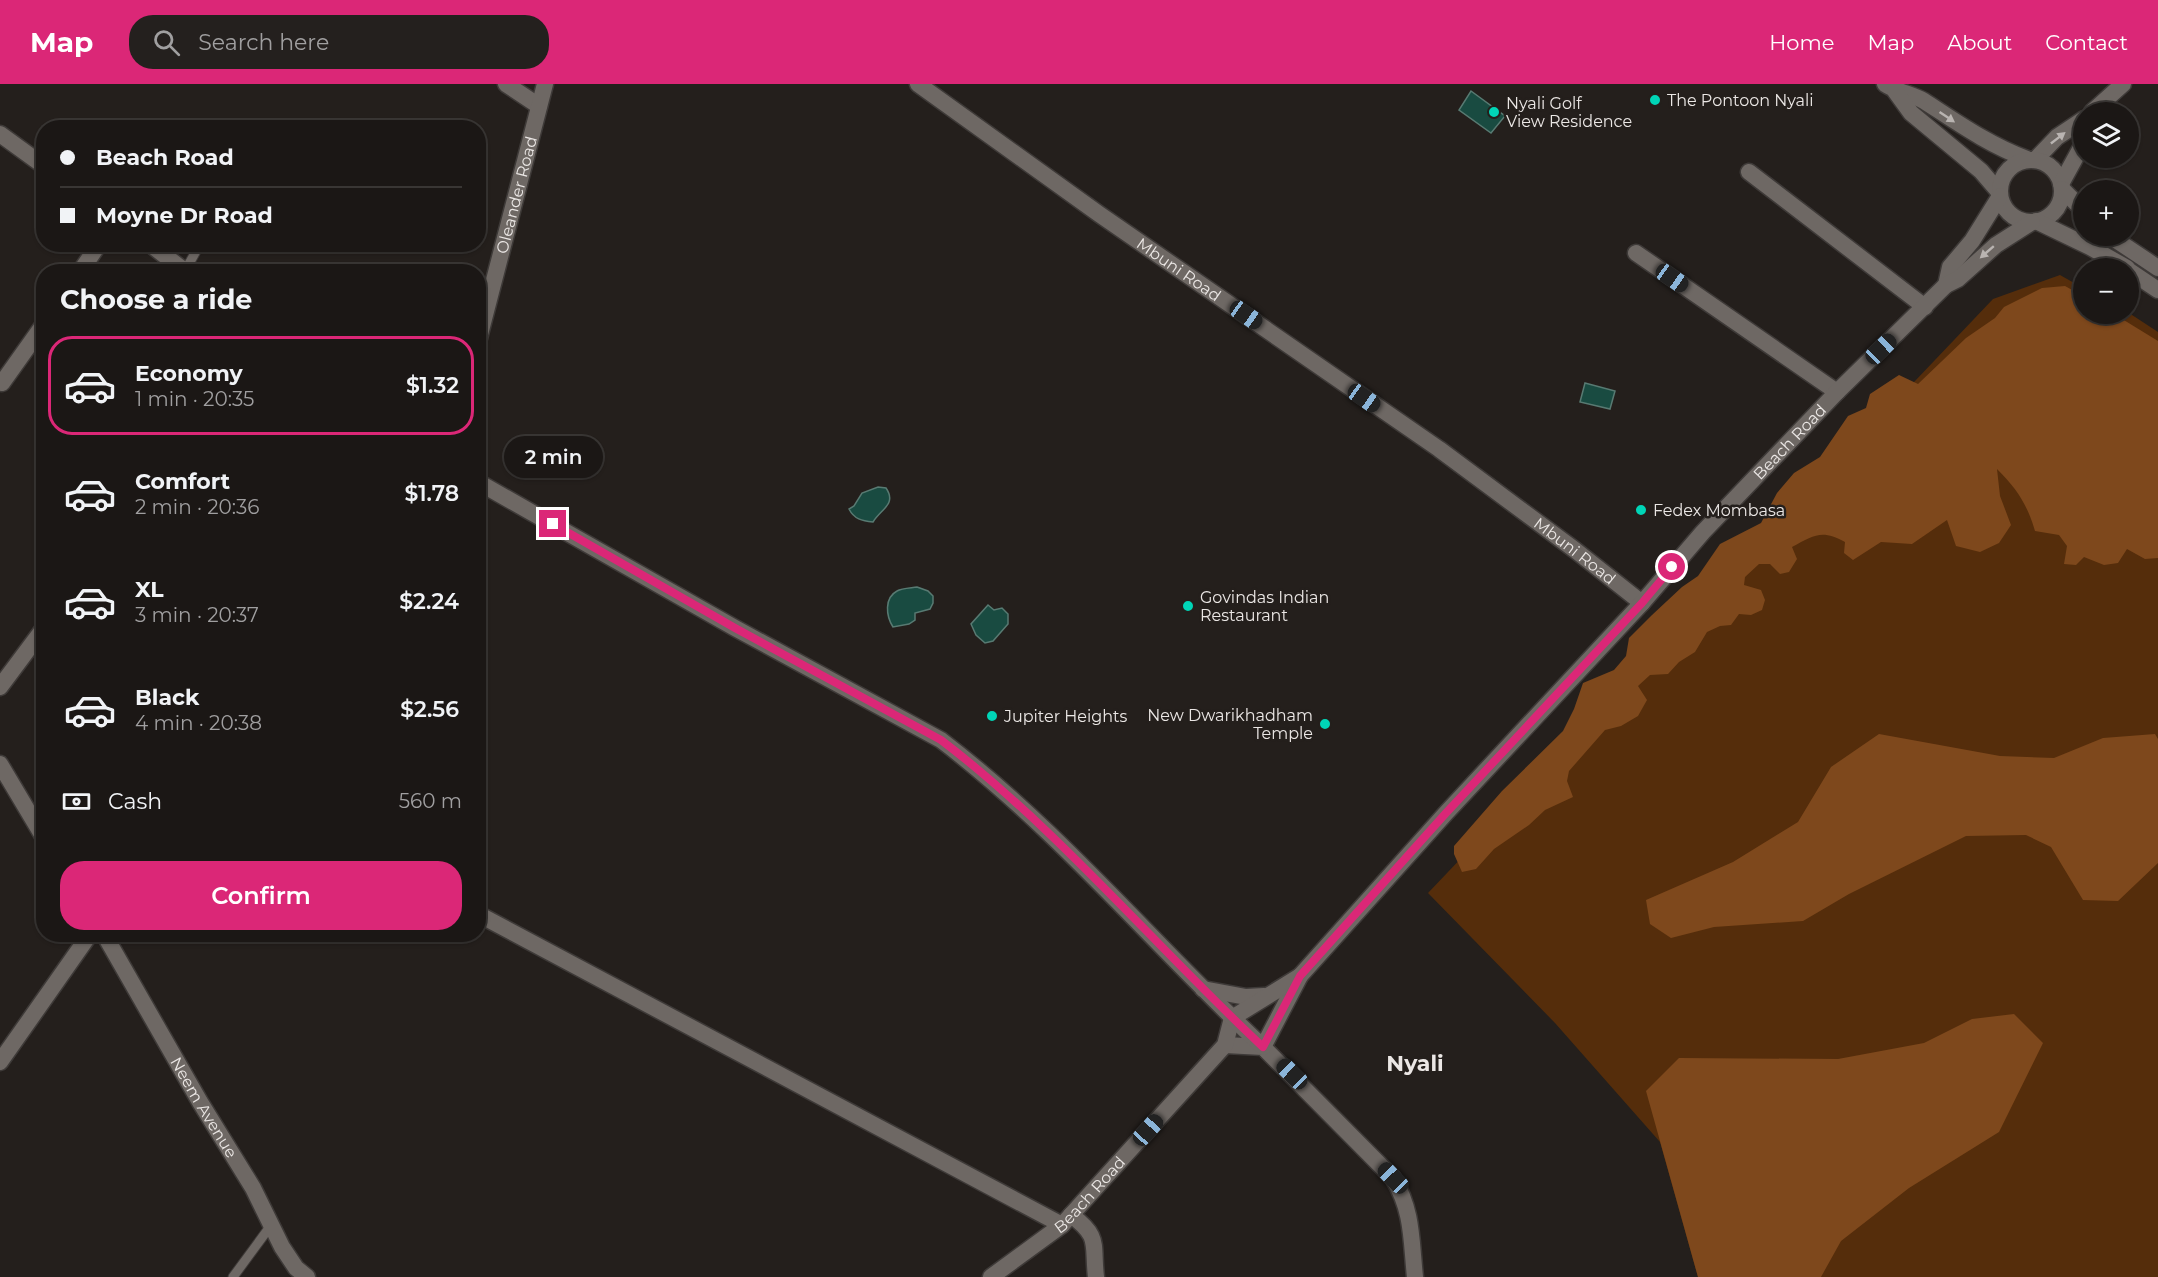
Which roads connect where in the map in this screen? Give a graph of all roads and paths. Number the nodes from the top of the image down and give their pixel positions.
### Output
1 (506, 84) edge
2 (545, 84) edge
3 (918, 84) edge
4 (1890, 87) edge
5 (2117, 90) edge
6 (2103, 102) edge
7 (539, 106) junction
8 (2073, 126) edge
9 (0, 134) edge
10 (36, 160) edge
11 (2031, 160) junction
12 (2073, 163) edge
13 (1749, 172) dead end
14 (2061, 186) junction
15 (2000, 194) junction
16 (2073, 199) edge
17 (2034, 222) junction
18 (2125, 246) edge
19 (161, 252) edge
20 (1636, 253) dead end
21 (2109, 258) edge
22 (177, 264) edge
23 (2158, 268) edge
24 (2139, 277) edge
25 (1946, 285) junction
26 (2158, 290) edge
27 (1924, 306) junction
28 (486, 311) edge
29 (36, 335) edge
30 (2, 382) dead end
31 (1837, 392) junction
32 (486, 487) edge
33 (1642, 603) junction
34 (36, 638) edge
35 (0, 687) edge
36 (0, 764) edge
37 (36, 825) edge
38 (486, 918) edge
39 (84, 942) edge
40 (109, 942) edge
41 (1300, 976) junction
42 (1203, 989) junction
43 (1266, 996) junction
44 (1232, 1017) junction
45 (1225, 1045) junction
46 (1263, 1047) junction
47 (0, 1062) edge
48 (1066, 1220) junction
49 (272, 1224) junction
50 (233, 1277) edge
51 (307, 1277) edge
52 (991, 1277) edge
53 (1096, 1277) edge
54 (1415, 1277) edge

1 - 7 street
2 - 7 street, Oleander Road
3 - 33 street, Mbuni Road
4 -> 11 street
4 - 15 street
5 - 6 street
7 - 28 street, Oleander Road
11 -> 8 street
9 - 10 street
11 - 14 street
11 - 15 street
12 - 14 street
13 - 27 street
14 - 16 street
14 - 17 street
15 - 17 street
15 - 25 street
17 - 21 street
17 -> 25 street
18 - 23 street
19 - 22 street
20 - 31 street
24 - 26 street
25 - 27 street, Beach Road
27 - 31 street, Beach Road
29 - 30 street
31 - 33 street, Beach Road
32 - 42 street
33 - 41 street, Beach Road
34 - 35 street
36 - 37 street
38 - 48 street
39 - 47 street
40 - 49 street, Neem Avenue
41 - 43 street, Beach Road
41 - 46 street, Beach Road
42 - 43 street
42 - 44 street
43 - 44 street, Beach Road
44 - 45 street, Beach Road
44 - 46 street
45 - 46 street
45 - 48 street, Beach Road
46 - 54 street
48 - 52 street, Beach Road
48 - 53 street
49 - 50 lane
49 - 51 street, Neem Avenue

